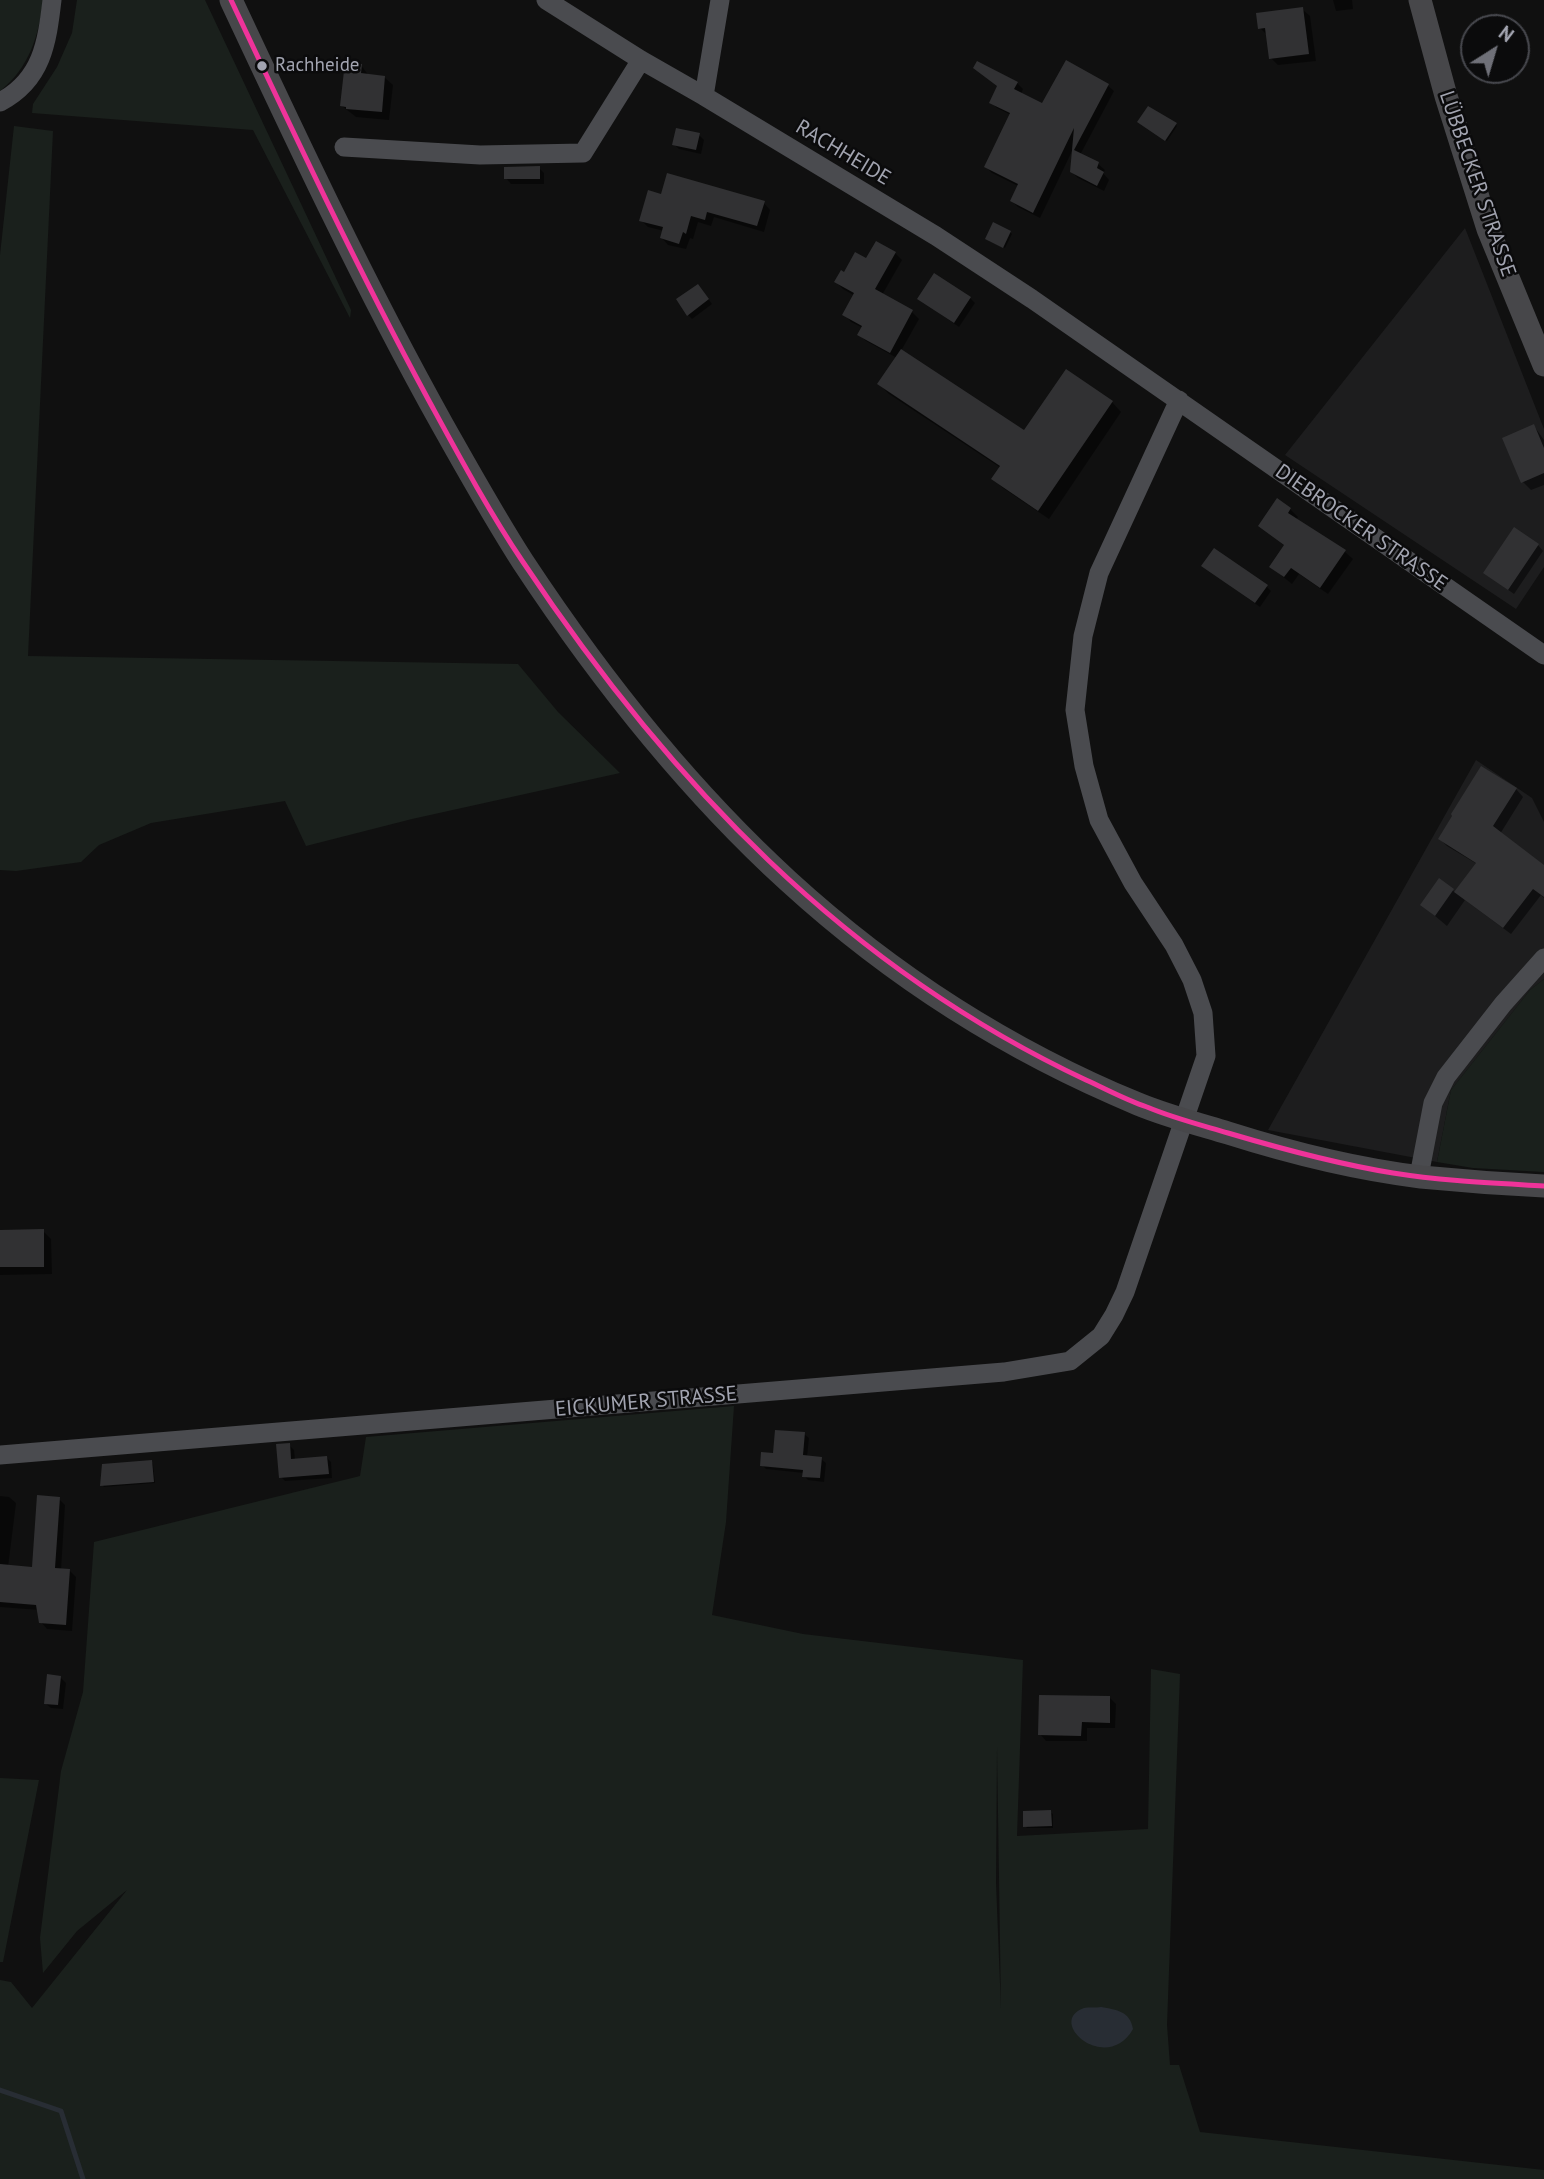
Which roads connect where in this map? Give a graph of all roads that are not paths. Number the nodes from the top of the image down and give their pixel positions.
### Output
1 (52, 0) edge
2 (231, 0) edge
3 (546, 0) edge
4 (720, 0) edge
5 (1420, 0) edge
6 (641, 60) junction
7 (704, 96) junction
8 (0, 102) edge
9 (344, 146) dead end
10 (936, 236) joint
11 (1544, 365) edge
12 (1178, 400) junction
13 (1544, 655) edge
14 (1544, 958) edge
15 (1185, 1120) junction
16 (1419, 1176) junction
17 (1544, 1186) edge
18 (0, 1455) edge

1 - 8 street
2 - 15 main road
3 - 6 street, RACHHEIDE
4 - 7 street
5 - 11 main road, LÜBBECKER STRASSE
6 - 7 street, RACHHEIDE
6 - 9 street
7 - 10 street, RACHHEIDE
10 - 12 street, DIEBROCKER STRASSE
12 - 13 street, DIEBROCKER STRASSE
12 - 15 street
14 - 16 street
15 - 16 main road
15 - 18 street, EICKUMER STRASSE
16 - 17 main road

